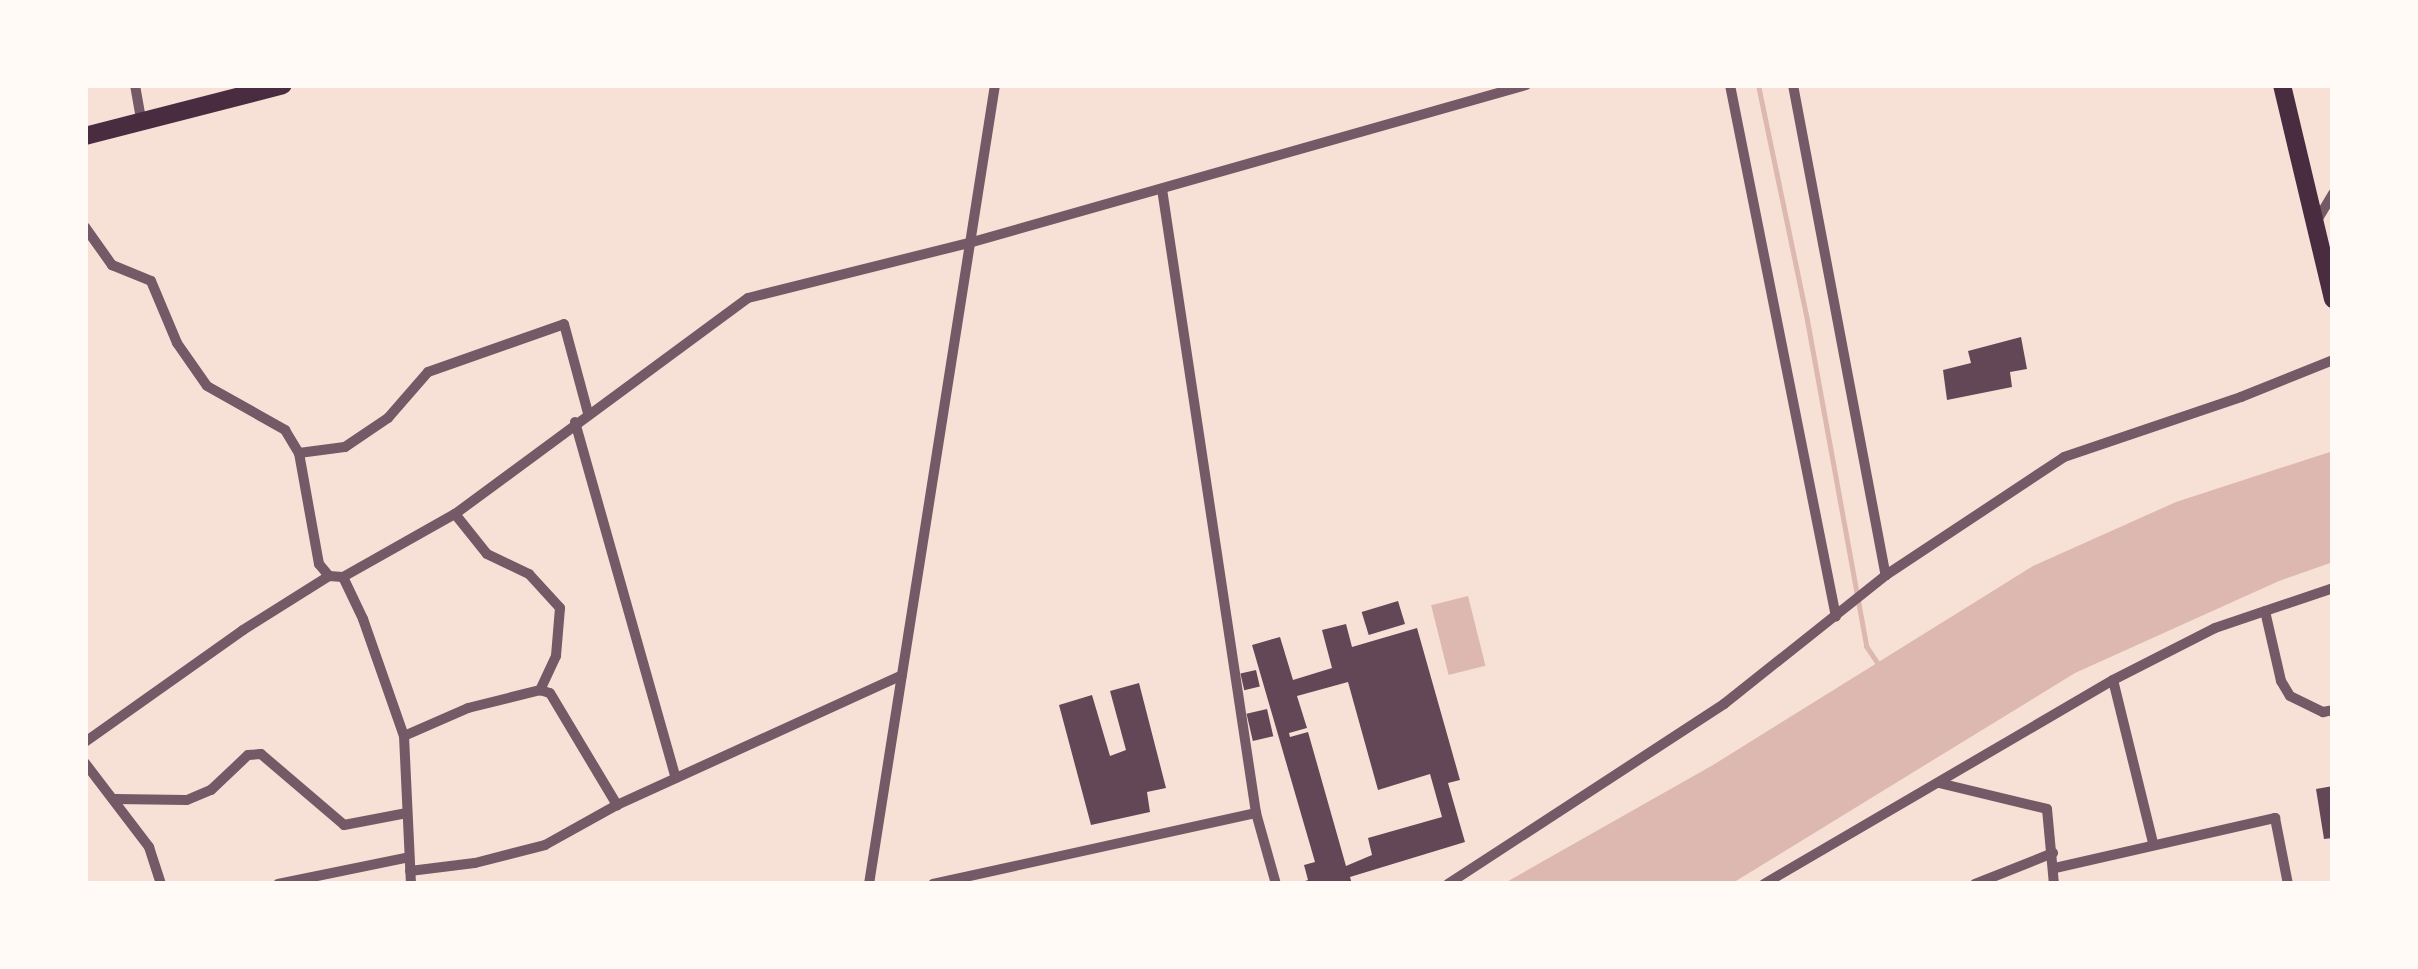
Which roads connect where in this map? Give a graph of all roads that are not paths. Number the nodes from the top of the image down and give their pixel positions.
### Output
1 (135, 85) edge
2 (283, 85) edge
3 (994, 85) edge
4 (1526, 85) edge
5 (1730, 85) edge
6 (1793, 85) edge
7 (2282, 85) edge
8 (142, 123) junction
9 (85, 136) edge
10 (1162, 189) junction
11 (2333, 194) edge
12 (2316, 222) junction
13 (85, 227) edge
14 (970, 243) junction
15 (2333, 298) edge
16 (2333, 360) edge
17 (588, 413) junction
18 (575, 422) junction
19 (299, 452) junction
20 (455, 514) junction
21 (1886, 575) junction
22 (329, 576) junction
23 (343, 577) junction
24 (2333, 588) edge
25 (2265, 611) junction
26 (1836, 617) junction
27 (902, 675) junction
28 (2112, 680) junction
29 (540, 690) junction
30 (2333, 710) edge
31 (404, 736) junction
32 (85, 742) edge
33 (85, 763) edge
34 (676, 778) junction
35 (1938, 783) junction
36 (115, 798) junction
37 (617, 805) junction
38 (407, 813) junction
39 (1256, 813) junction
40 (2153, 843) junction
41 (2053, 854) junction
42 (410, 857) junction
43 (2055, 868) junction
44 (410, 871) junction
45 (161, 884) edge
46 (278, 884) edge
47 (411, 884) edge
48 (869, 884) edge
49 (933, 884) edge
50 (1276, 884) edge
51 (1448, 884) edge
52 (1764, 884) edge
53 (1975, 884) edge
54 (2054, 884) edge
55 (2288, 884) edge

1 - 8 street
2 - 8 main road
3 - 14 street
4 - 10 street
5 - 26 street
6 - 21 street
7 - 12 main road
8 - 9 main road
10 - 14 street
10 - 39 street
11 - 12 street
12 - 15 main road
13 - 19 street
14 - 17 street
14 - 27 street
16 - 21 street
17 - 18 street
17 - 19 street
18 - 20 street
18 - 34 street
19 - 22 street
20 - 23 street
20 - 29 street
21 - 26 street
22 - 23 street
22 - 32 street
23 - 31 street
24 - 25 street
25 - 28 street
25 - 30 street
26 - 51 street
27 - 34 street
27 - 48 street
28 - 35 street
28 - 40 street
29 - 31 street
29 - 37 street
31 - 38 street
33 - 36 street
34 - 37 street
35 - 41 street
35 - 52 street
36 - 38 street
36 - 45 street
37 - 44 street
38 - 42 street
39 - 49 street
39 - 50 street
40 - 43 street
40 - 55 street
41 - 43 street
41 - 53 street
42 - 44 street
42 - 46 street
43 - 54 street
44 - 47 street

